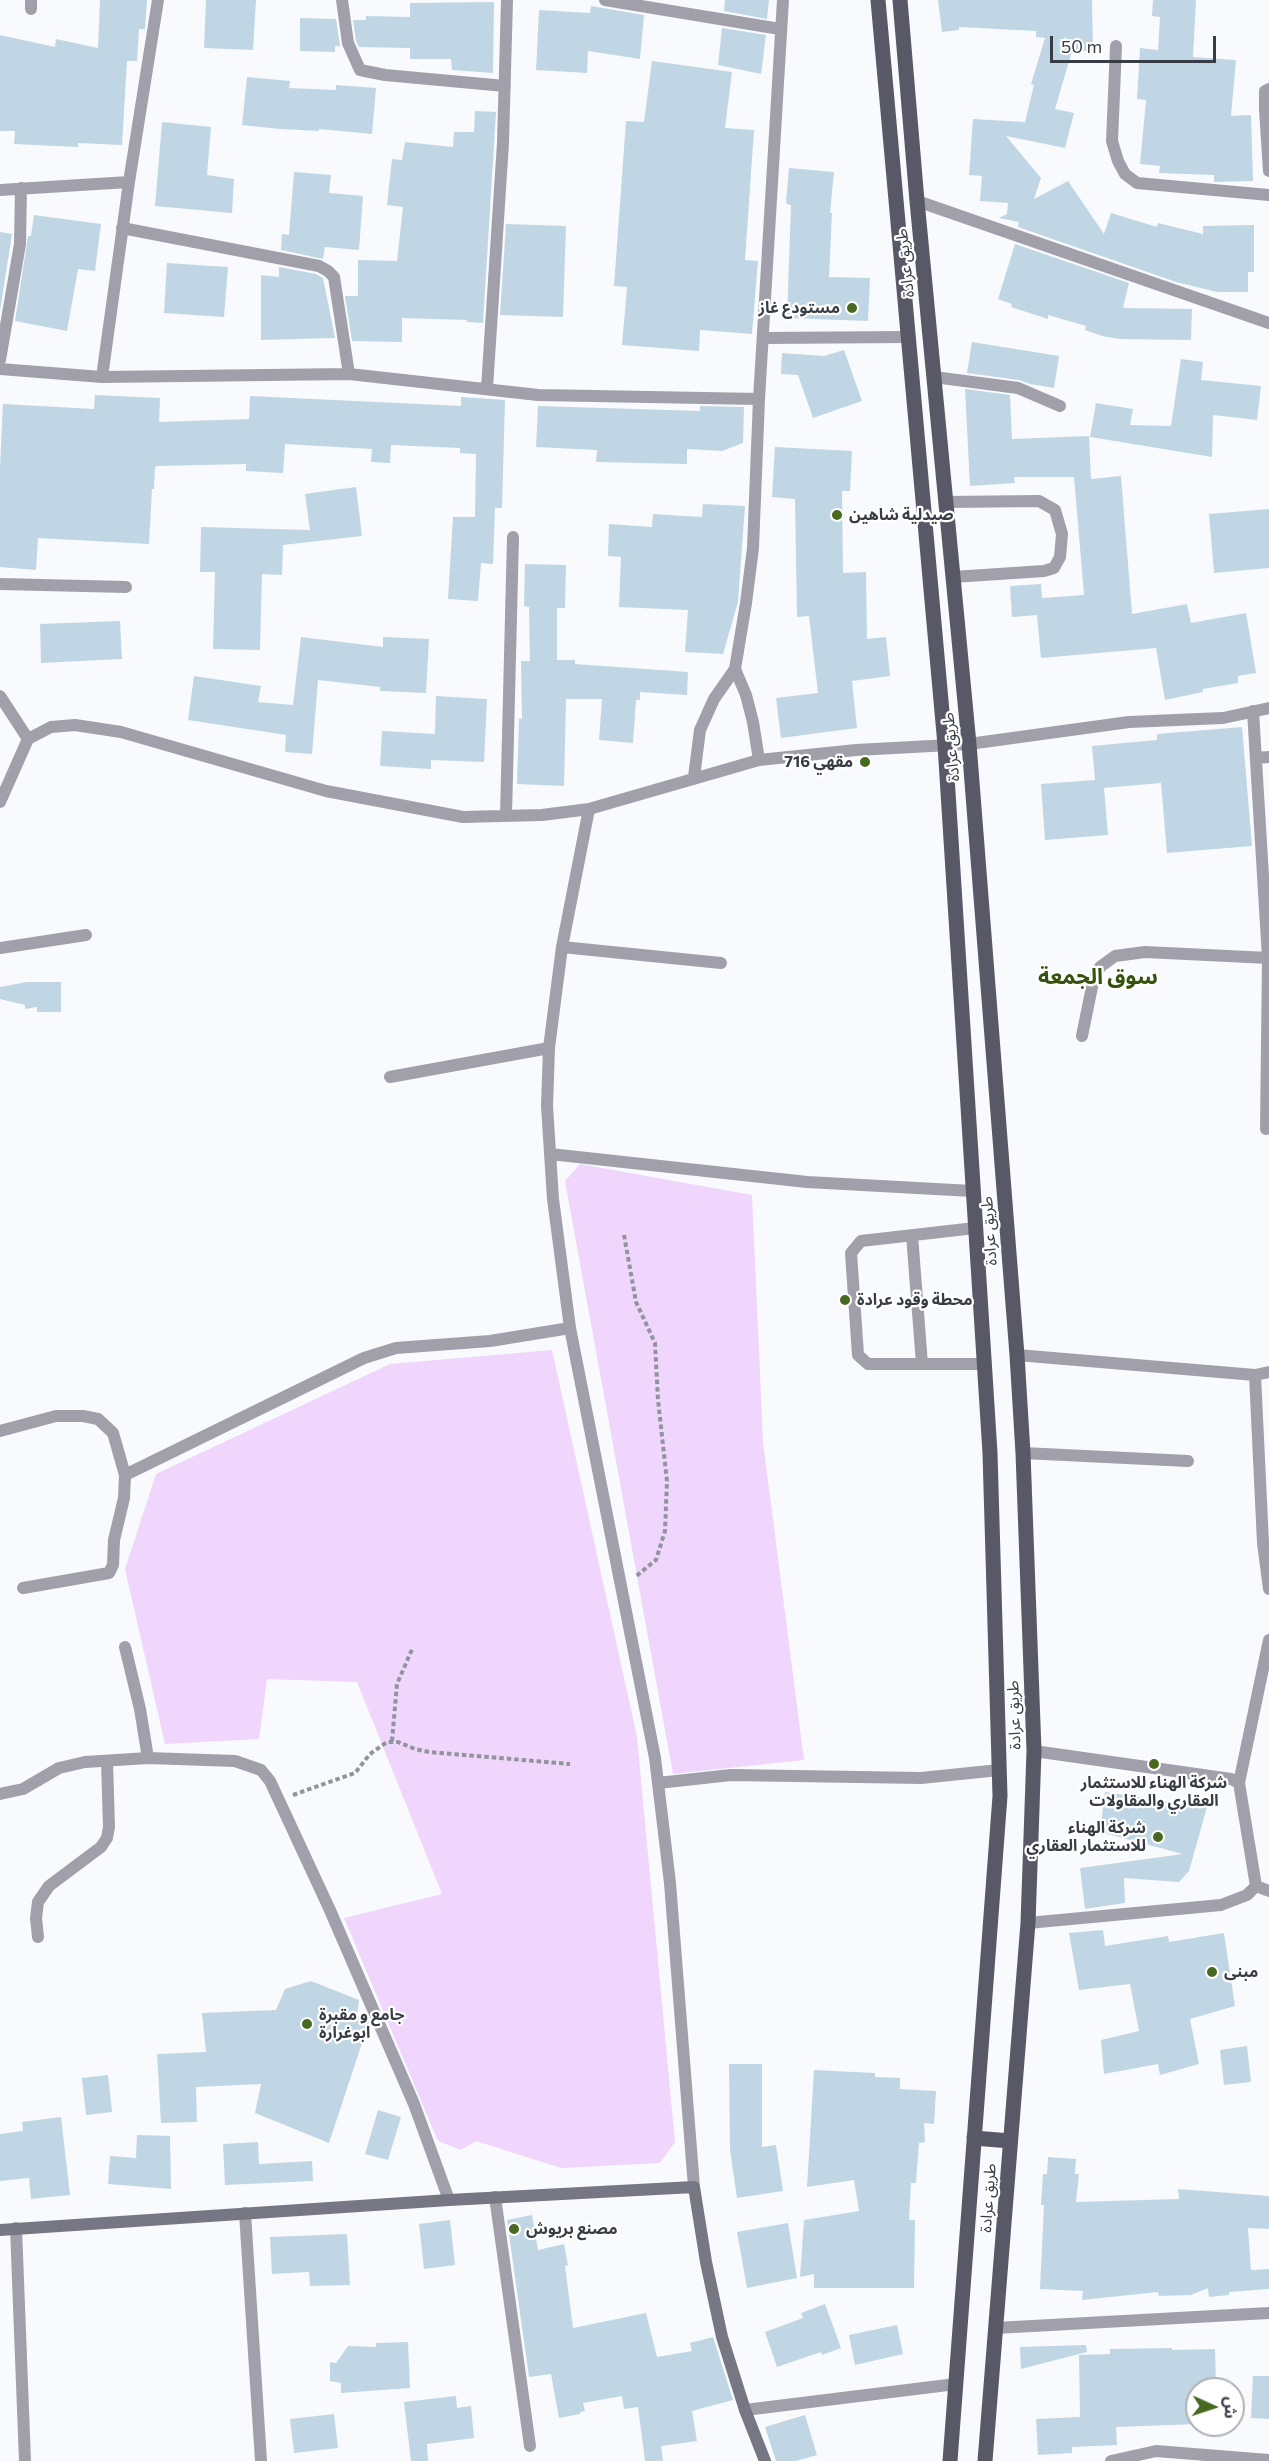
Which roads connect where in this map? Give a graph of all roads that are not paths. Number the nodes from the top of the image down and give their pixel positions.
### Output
1 (158, 0) edge
2 (342, 0) edge
3 (507, 0) edge
4 (604, 0) edge
5 (783, 0) edge
6 (878, 0) edge
7 (900, 0) edge
8 (780, 29) junction
9 (1116, 46) dead end
10 (506, 86) junction
11 (1269, 89) edge
12 (1269, 171) edge
13 (129, 182) junction
14 (21, 188) junction
15 (0, 190) edge
16 (1269, 195) edge
17 (916, 201) junction
18 (122, 228) junction
19 (1269, 323) edge
20 (908, 337) junction
21 (763, 338) junction
22 (0, 360) edge
23 (0, 369) edge
24 (349, 374) junction
25 (102, 376) junction
26 (934, 377) junction
27 (487, 388) junction
28 (759, 399) junction
29 (1060, 406) dead end
30 (947, 502) junction
31 (513, 537) dead end
32 (953, 576) junction
33 (0, 584) edge
34 (126, 586) dead end
35 (735, 669) junction
36 (0, 696) edge
37 (1269, 708) edge
38 (1253, 711) junction
39 (28, 739) junction
40 (969, 744) junction
41 (945, 746) junction
42 (1269, 757) edge
43 (1256, 758) junction
44 (759, 760) junction
45 (694, 777) junction
46 (0, 802) edge
47 (589, 809) junction
48 (506, 815) junction
49 (86, 935) dead end
50 (562, 947) junction
51 (0, 948) edge
52 (1269, 958) edge
53 (720, 963) dead end
54 (1082, 1036) dead end
55 (549, 1048) junction
56 (390, 1077) dead end
57 (1266, 1129) dead end
58 (550, 1154) junction
59 (972, 1191) junction
60 (975, 1227) junction
61 (912, 1235) junction
62 (570, 1328) junction
63 (1017, 1355) junction
64 (922, 1364) junction
65 (984, 1364) junction
66 (1269, 1372) edge
67 (1255, 1375) junction
68 (0, 1431) edge
69 (1023, 1453) junction
70 (1188, 1461) dead end
71 (125, 1475) junction
72 (23, 1588) dead end
73 (1269, 1589) edge
74 (1269, 1640) edge
75 (125, 1647) dead end
76 (1034, 1751) junction
77 (148, 1758) junction
78 (107, 1761) junction
79 (999, 1770) junction
80 (658, 1783) junction
81 (1239, 1783) junction
82 (0, 1794) edge
83 (1256, 1886) junction
84 (1269, 1891) edge
85 (1028, 1923) junction
86 (38, 1937) dead end
87 (974, 2138) junction
88 (1010, 2141) junction
89 (694, 2187) junction
90 (495, 2197) junction
91 (449, 2200) junction
92 (245, 2214) junction
93 (16, 2228) junction
94 (0, 2230) edge
95 (1269, 2313) edge
96 (996, 2328) junction
97 (956, 2384) junction
98 (745, 2410) junction
99 (530, 2446) dead end
100 (1220, 2459) edge
101 (1269, 2460) edge
102 (24, 2461) edge
103 (261, 2461) edge
104 (765, 2461) edge
105 (950, 2461) edge
106 (985, 2461) edge
107 (1111, 2461) edge

1 - 13 street
2 - 10 street
3 - 10 street
4 - 8 street
5 - 8 street
6 - 20 main road, طريق عرادة
7 - 17 main road, طريق عرادة
8 - 21 street
9 - 16 street
10 - 27 street
11 - 12 street
13 - 14 street
13 - 18 street
14 - 15 street
14 - 22 street
17 - 19 street
17 - 26 main road, طريق عرادة
18 - 24 street
18 - 25 street
20 - 21 street
20 - 41 main road, طريق عرادة
21 - 28 street
23 - 25 street
24 - 25 street
24 - 27 street
26 - 29 street
26 - 30 main road, طريق عرادة
27 - 28 street
28 - 35 street
30 - 32 main road, طريق عرادة
30 - 32 street
31 - 48 street
32 - 40 main road, طريق عرادة
33 - 34 street
35 - 44 street
35 - 45 street
36 - 39 street
37 - 38 street
38 - 40 street
38 - 43 street
39 - 46 street
39 - 48 street
40 - 41 street
40 - 63 main road, طريق عرادة
41 - 44 street
41 - 59 main road, طريق عرادة
42 - 43 street
43 - 52 street
44 - 45 street
45 - 47 street
47 - 48 street
47 - 50 street
49 - 51 street
50 - 53 street
50 - 55 street
52 - 54 street
52 - 57 street
55 - 56 street
55 - 58 street
58 - 59 street
58 - 62 street
59 - 60 main road, طريق عرادة
60 - 61 street
60 - 65 main road, طريق عرادة
61 - 64 street
61 - 64 street
62 - 71 street
62 - 80 street
63 - 67 street
63 - 69 main road, طريق عرادة
64 - 65 street
65 - 79 main road, طريق عرادة
66 - 67 street
67 - 73 street
68 - 71 street
69 - 70 street
69 - 76 main road, طريق عرادة
71 - 72 street
74 - 81 street
75 - 77 street
76 - 81 street
76 - 85 main road, طريق عرادة
77 - 78 street
77 - 91 street
78 - 82 street
78 - 86 street
79 - 80 street
79 - 87 main road, طريق عرادة
80 - 89 street
81 - 83 street
83 - 84 street
83 - 85 street
85 - 88 main road, طريق عرادة
87 - 88 main road
87 - 97 main road, طريق عرادة
88 - 96 main road, طريق عرادة
89 - 90 street
89 - 98 street
90 - 91 street
90 - 99 street
91 - 92 street
92 - 93 street
92 - 103 street
93 - 94 street
93 - 102 street
95 - 96 street
96 - 106 main road, طريق عرادة
97 - 98 street
97 - 105 main road, طريق عرادة
98 - 104 street
100 - 101 street
100 - 107 street

